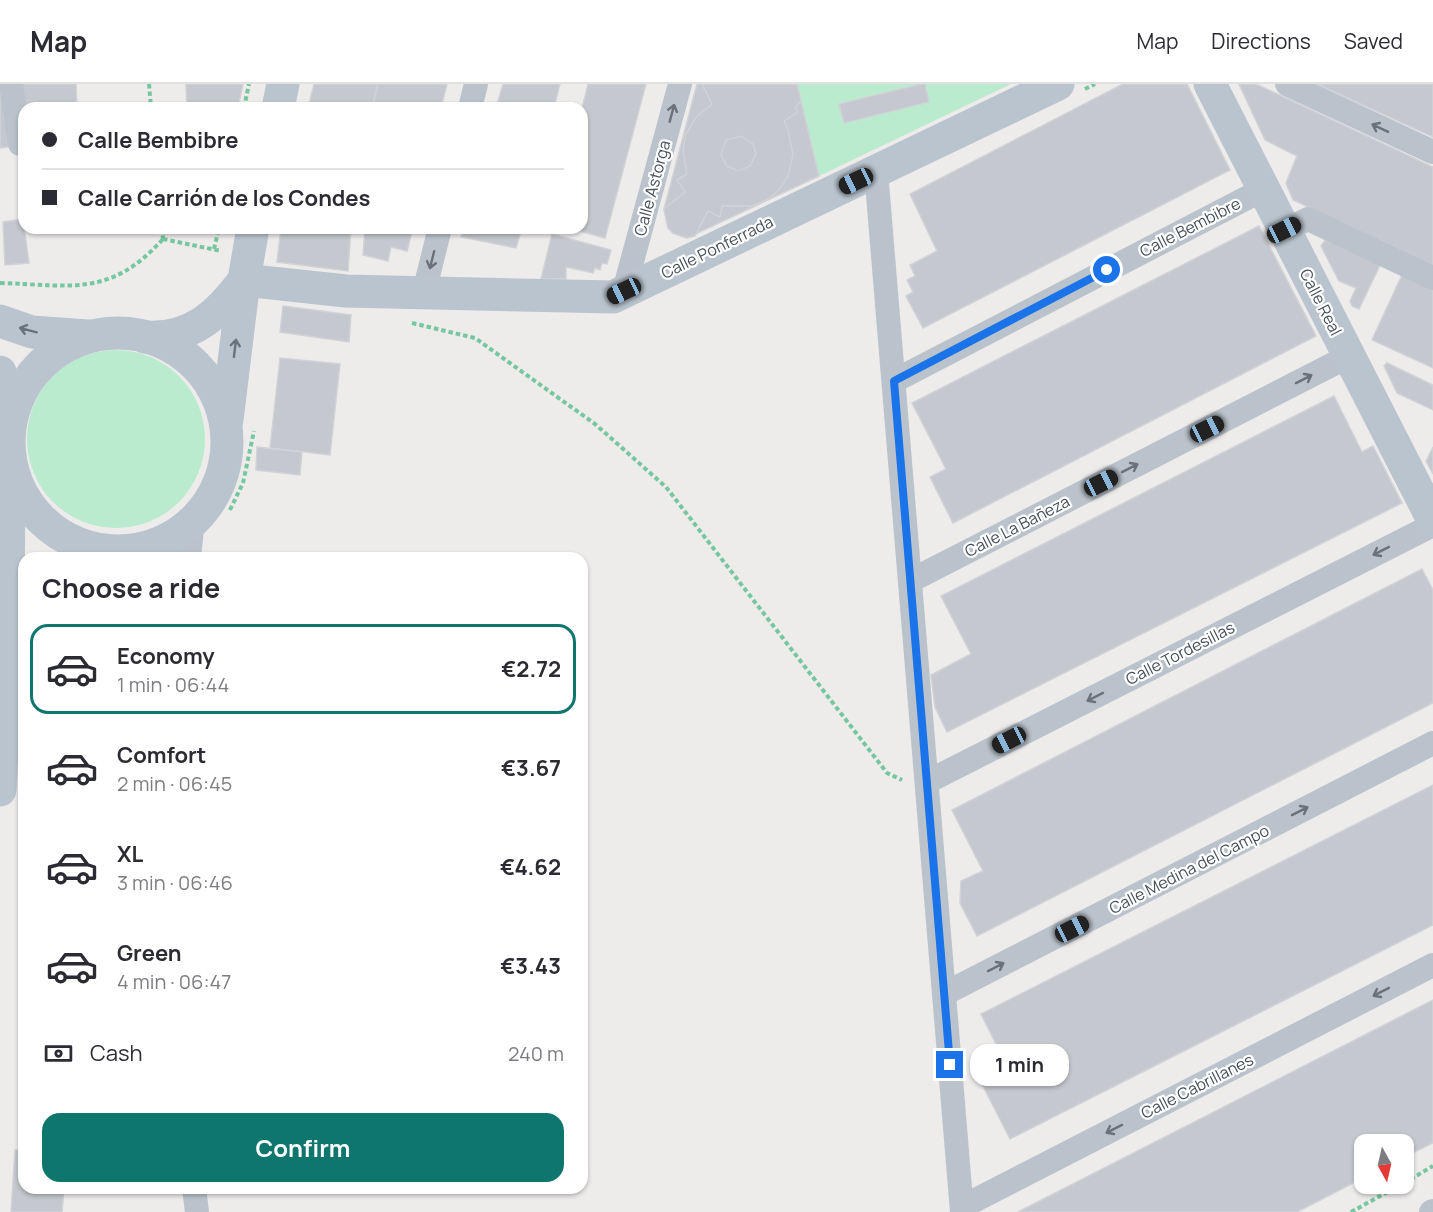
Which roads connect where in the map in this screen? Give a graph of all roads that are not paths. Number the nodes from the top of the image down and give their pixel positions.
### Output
1 (11, 84) edge
2 (283, 84) edge
3 (476, 84) edge
4 (680, 84) edge
5 (1058, 84) edge
6 (1210, 84) edge
7 (1287, 84) edge
8 (279, 102) edge
9 (472, 102) edge
10 (18, 131) edge
11 (1433, 152) edge
12 (876, 171) junction
13 (1264, 189) junction
14 (1284, 230) junction
15 (438, 234) edge
16 (248, 255) edge
17 (1433, 278) edge
18 (624, 291) junction
19 (424, 292) junction
20 (0, 321) edge
21 (98, 335) junction
22 (145, 337) junction
23 (1349, 356) junction
24 (0, 372) edge
25 (894, 381) junction
26 (226, 427) junction
27 (9, 440) junction
28 (206, 508) junction
29 (1433, 520) edge
30 (1433, 525) edge
31 (109, 552) edge
32 (124, 552) edge
33 (190, 552) edge
34 (910, 581) junction
35 (18, 600) edge
36 (8, 626) junction
37 (3, 662) edge
38 (1433, 743) edge
39 (927, 787) junction
40 (0, 790) edge
41 (1433, 965) edge
42 (944, 994) junction
43 (195, 1194) edge
44 (962, 1210) edge
45 (197, 1212) edge

1 - 10 street
2 - 8 main road
3 - 9 street
18 -> 4 street, Calle Astorga
5 - 12 main road, Calle Ponferrada
6 - 13 main road, Calle Real
11 -> 7 street
12 - 18 main road, Calle Ponferrada
12 - 25 street
13 - 14 main road, Calle Real
13 - 25 street, Calle Bembibre
14 - 17 street
14 - 23 main road, Calle Real
15 -> 19 street
16 - 19 main road, Calle Ponferrada
16 - 22 main road
26 -> 16 main road
18 - 19 main road, Calle Ponferrada
21 -> 20 main road
21 - 22 main road
21 - 27 main road
22 - 26 main road
23 - 29 main road, Calle Real
34 -> 23 street, Calle La Bañeza
24 - 27 main road
25 - 34 street
26 - 28 main road
27 - 31 main road
27 - 36 main road
28 - 32 main road
28 - 33 street
30 -> 39 street, Calle Tordesillas
34 - 39 street
35 - 36 main road
36 - 37 main road
37 - 40 main road
42 -> 38 street, Calle Medina del Campo
39 - 42 street
41 -> 44 street, Calle Cabrillanes
42 - 44 street
43 - 45 street

